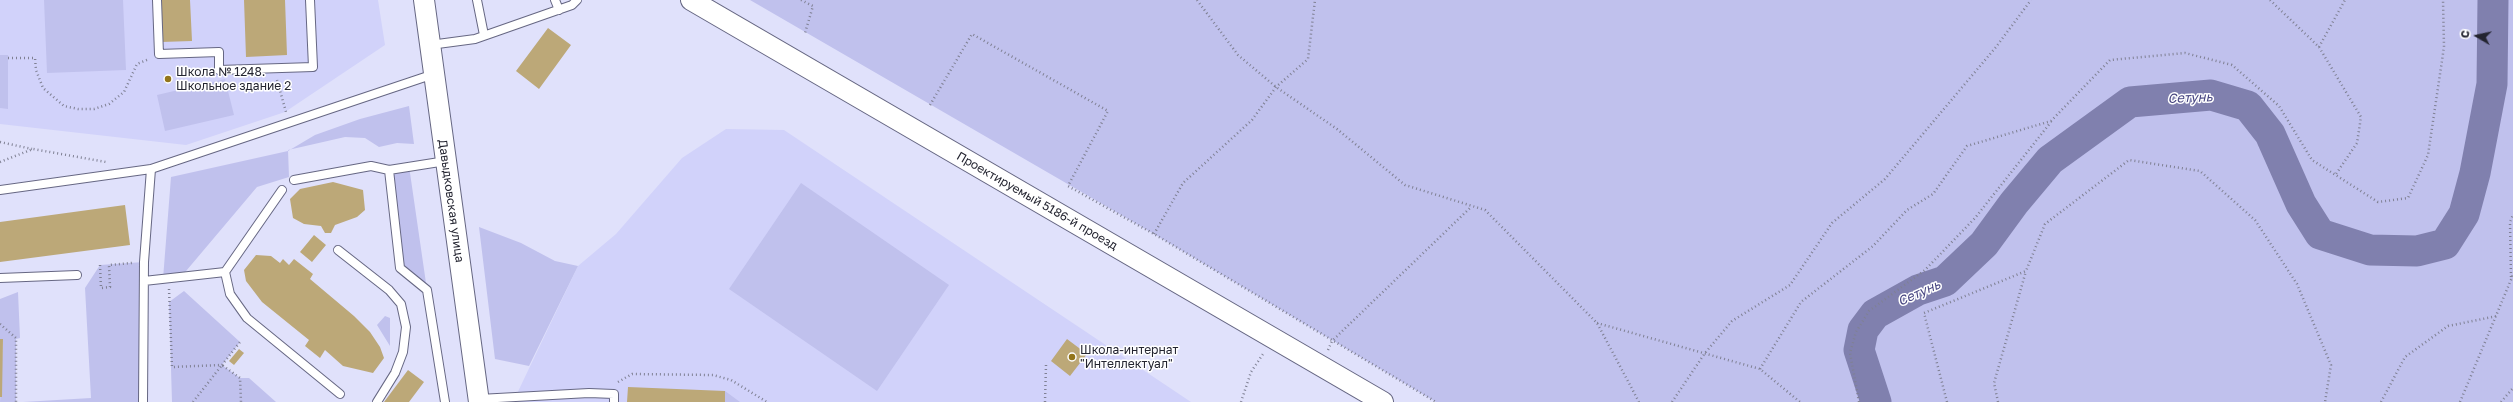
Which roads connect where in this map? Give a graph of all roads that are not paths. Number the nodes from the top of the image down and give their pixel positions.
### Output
1 (157, 0) edge
2 (310, 0) edge
3 (424, 0) edge
4 (477, 0) edge
5 (555, 0) edge
6 (577, 0) edge
7 (691, 0) edge
8 (559, 10) junction
9 (484, 35) junction
10 (430, 45) junction
11 (434, 74) junction
12 (446, 161) junction
13 (151, 169) junction
14 (389, 170) junction
15 (294, 180) dead end
16 (0, 190) edge
17 (282, 190) dead end
18 (338, 250) dead end
19 (225, 272) junction
20 (77, 275) dead end
21 (0, 278) edge
22 (144, 281) junction
23 (340, 394) dead end
24 (614, 398) edge
25 (479, 400) edge
26 (143, 402) edge
27 (376, 402) edge
28 (445, 402) edge
29 (1383, 402) edge

1 - 2 lane
3 - 10 street, Давыдковская улица
4 - 9 lane
5 - 8 lane
6 - 8 lane
7 - 29 street, Проектируемый 5186-й проезд
8 - 9 lane
9 - 10 lane
10 - 11 street, Давыдковская улица
11 - 12 street, Давыдковская улица
11 - 13 lane
12 - 14 lane
12 - 25 street, Давыдковская улица
13 - 16 lane
13 - 22 lane
14 - 15 lane
14 - 28 lane
17 - 19 lane
18 - 27 lane
19 - 22 lane
19 - 23 lane
20 - 21 lane
22 - 26 lane
24 - 25 lane

